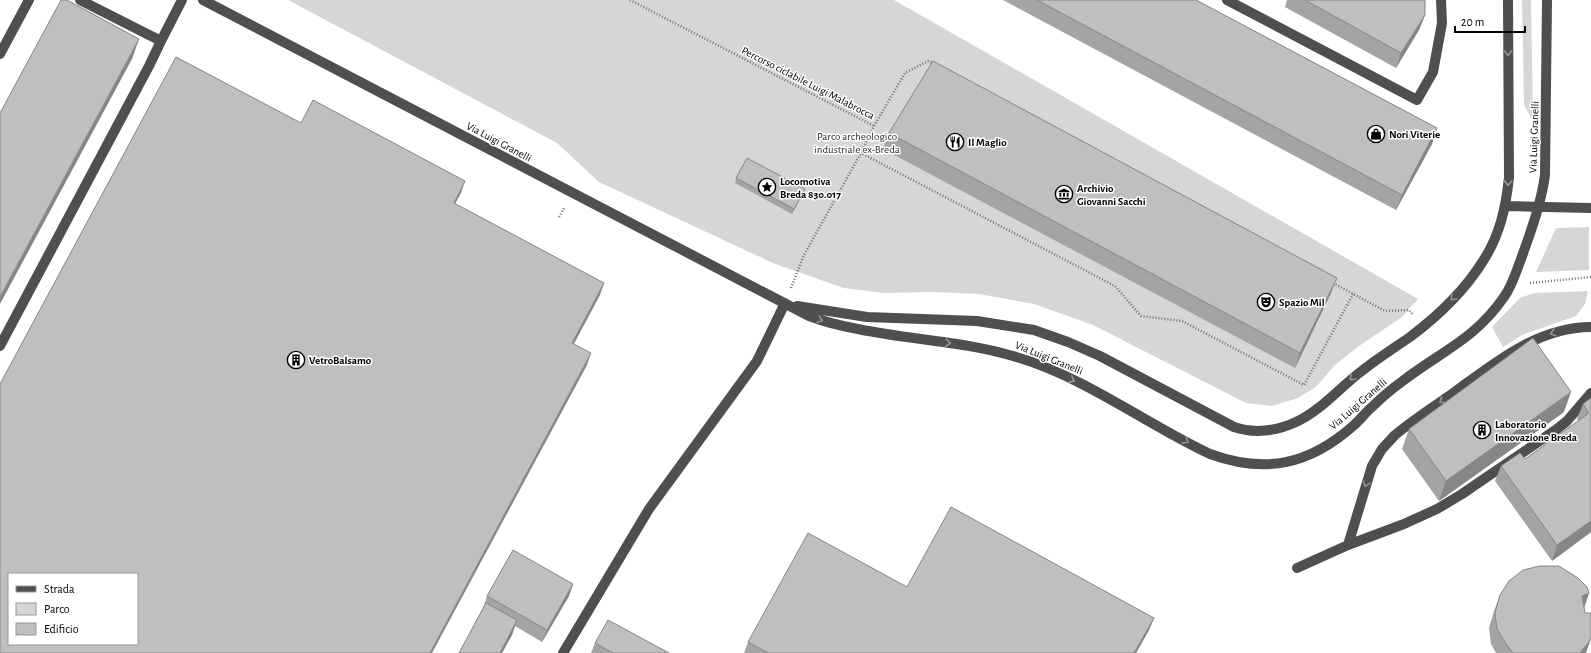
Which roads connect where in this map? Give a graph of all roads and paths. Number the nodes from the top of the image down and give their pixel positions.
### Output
1 (29, 0) edge
2 (80, 0) edge
3 (182, 0) edge
4 (203, 0) edge
5 (630, 0) edge
6 (1227, 0) edge
7 (1441, 0) edge
8 (1508, 0) edge
9 (1547, 0) edge
10 (161, 41) junction
11 (0, 54) edge
12 (935, 65) edge
13 (874, 126) junction
14 (862, 153) junction
15 (1506, 206) junction
16 (1539, 207) junction
17 (1591, 208) edge
18 (1591, 277) edge
19 (1332, 282) edge
20 (1509, 287) junction
21 (785, 303) junction
22 (1591, 327) edge
23 (0, 346) edge
24 (1591, 393) edge
25 (1348, 545) junction
26 (1297, 568) dead end
27 (562, 653) edge

1 - 11 street
2 - 10 street
3 - 10 street
4 - 21 street, Via Luigi Granelli
5 - 13 path, Percorso ciclabile Luigi Malabrocca
6 - 7 street
8 -> 15 street, Via Luigi Granelli
9 - 16 street, Via Luigi Granelli
10 - 23 street
12 - 13 path, Percorso ciclabile Luigi Malabrocca
13 - 14 path
14 - 19 path
14 - 21 path
15 - 16 street
15 -> 21 street, Via Luigi Granelli
16 - 17 street
16 - 20 street, Via Luigi Granelli
18 - 20 path
21 -> 20 street, Via Luigi Granelli
21 - 27 street
22 -> 25 street
24 - 25 street
25 - 26 street

